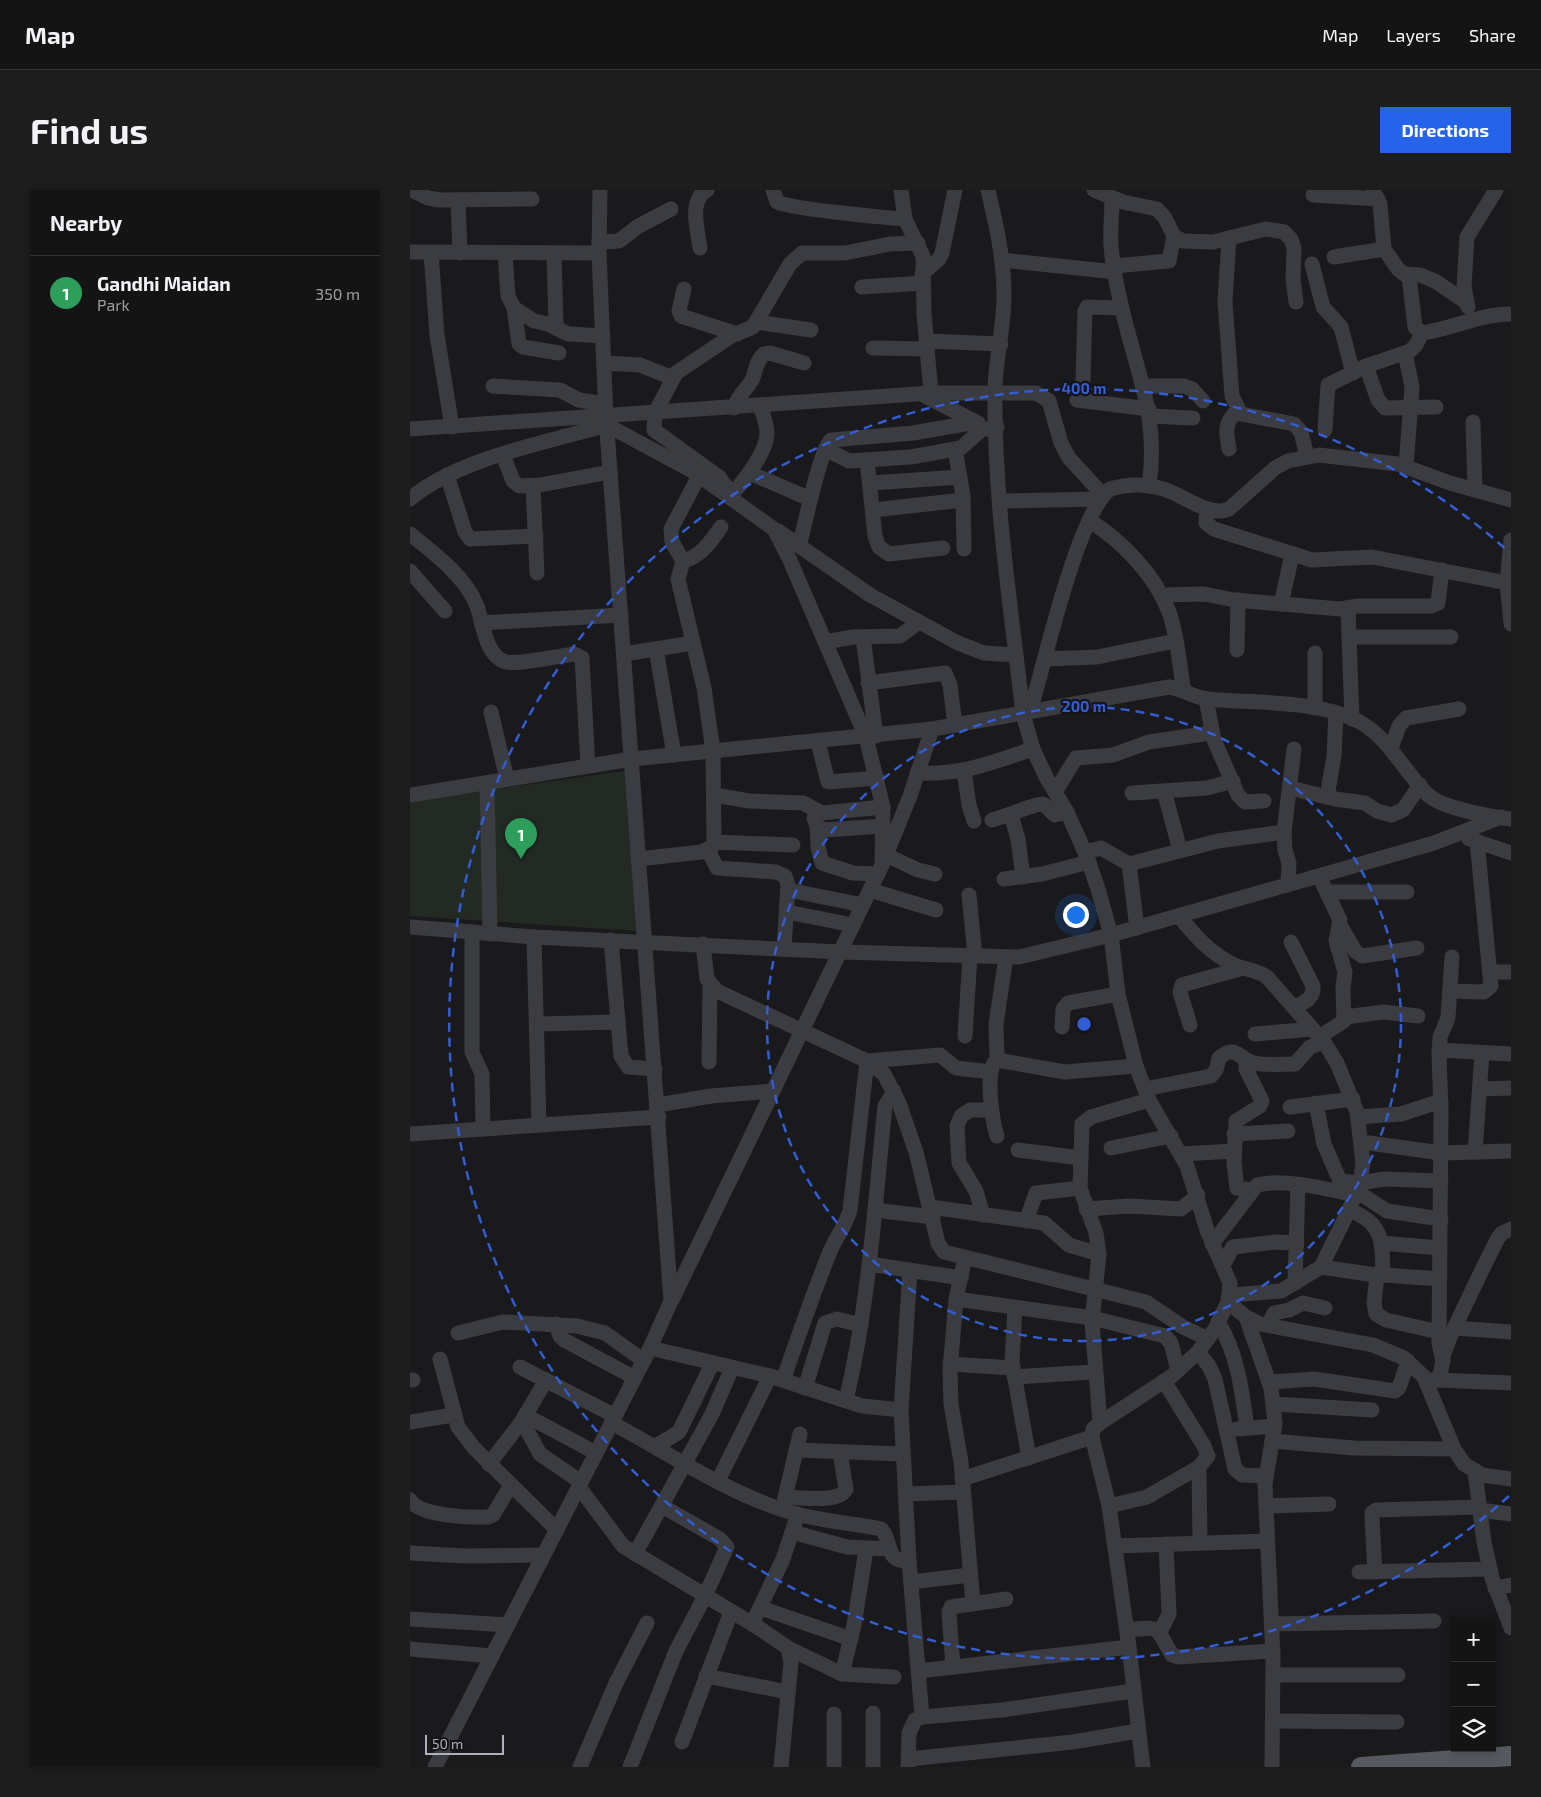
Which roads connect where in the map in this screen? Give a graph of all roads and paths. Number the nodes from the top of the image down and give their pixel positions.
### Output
1 (412, 190) edge
2 (600, 190) edge
3 (706, 190) edge
4 (773, 190) edge
5 (901, 190) edge
6 (955, 190) edge
7 (988, 190) edge
8 (1094, 190) edge
9 (1496, 190) edge
10 (1313, 194) dead end
11 (1376, 194) edge
12 (532, 199) dead end
13 (1112, 199) junction
14 (458, 200) junction
15 (671, 209) dead end
16 (905, 219) junction
17 (1174, 236) junction
18 (1229, 238) junction
19 (918, 243) junction
20 (599, 248) junction
21 (700, 248) dead end
22 (1384, 249) junction
23 (410, 252) edge
24 (431, 252) junction
25 (460, 252) junction
26 (505, 253) junction
27 (554, 253) junction
28 (1334, 256) dead end
29 (1002, 260) junction
30 (1312, 264) dead end
31 (1115, 269) junction
32 (1409, 276) junction
33 (923, 278) junction
34 (862, 287) dead end
35 (684, 289) dead end
36 (1296, 302) dead end
37 (1466, 302) junction
38 (514, 308) junction
39 (1122, 308) junction
40 (1511, 314) edge
41 (756, 322) junction
42 (1472, 322) junction
43 (556, 327) junction
44 (811, 330) dead end
45 (1422, 333) junction
46 (737, 334) junction
47 (603, 336) junction
48 (1001, 344) junction
49 (927, 345) junction
50 (873, 348) dead end
51 (559, 353) dead end
52 (1405, 353) junction
53 (604, 362) junction
54 (804, 363) dead end
55 (1360, 369) junction
56 (673, 378) junction
57 (1083, 380) dead end
58 (492, 386) dead end
59 (1143, 386) junction
60 (995, 392) junction
61 (926, 394) junction
62 (1077, 400) dead end
63 (1203, 401) dead end
64 (760, 406) junction
65 (1436, 407) dead end
66 (734, 408) junction
67 (1412, 408) junction
68 (1237, 411) junction
69 (655, 413) junction
70 (1149, 413) junction
71 (606, 415) junction
72 (1193, 418) dead end
73 (1473, 422) dead end
74 (988, 426) junction
75 (452, 427) junction
76 (410, 429) edge
77 (1325, 430) dead end
78 (825, 449) junction
79 (955, 449) junction
80 (1229, 449) dead end
81 (503, 455) junction
82 (1307, 457) junction
83 (868, 460) junction
84 (1406, 467) junction
85 (610, 472) junction
86 (750, 473) junction
87 (447, 475) junction
88 (700, 476) junction
89 (960, 477) junction
90 (870, 483) junction
91 (533, 486) junction
92 (1148, 486) junction
93 (1474, 490) junction
94 (729, 497) junction
95 (1101, 497) junction
96 (1511, 498) edge
97 (410, 499) edge
98 (810, 499) junction
99 (963, 500) junction
100 (1001, 500) junction
101 (1207, 509) junction
102 (874, 510) junction
103 (1090, 521) junction
104 (721, 527) dead end
105 (774, 529) junction
106 (410, 534) edge
107 (536, 536) junction
108 (1511, 540) edge
109 (799, 546) junction
110 (943, 548) dead end
111 (964, 549) dead end
112 (1292, 554) junction
113 (684, 562) junction
114 (1442, 570) junction
115 (411, 573) edge
116 (537, 573) dead end
117 (1509, 580) edge
118 (1160, 595) junction
119 (1238, 600) junction
120 (1281, 604) junction
121 (1348, 608) junction
122 (445, 611) dead end
123 (621, 615) junction
124 (919, 622) junction
125 (481, 623) junction
126 (1511, 624) edge
127 (1451, 636) dead end
128 (862, 637) junction
129 (1349, 637) junction
130 (1175, 641) junction
131 (825, 642) junction
132 (692, 643) junction
133 (656, 649) junction
134 (1237, 650) dead end
135 (1315, 653) dead end
136 (624, 654) junction
137 (1016, 655) junction
138 (1045, 659) junction
139 (868, 683) junction
140 (1184, 691) junction
141 (1206, 699) junction
142 (1315, 708) junction
143 (1459, 709) dead end
144 (491, 712) dead end
145 (1023, 714) junction
146 (1336, 714) junction
147 (1352, 719) junction
148 (955, 725) junction
149 (932, 729) junction
150 (1211, 733) junction
151 (871, 736) junction
152 (818, 742) junction
153 (1391, 748) junction
154 (1033, 749) junction
155 (1294, 750) dead end
156 (713, 751) junction
157 (674, 755) junction
158 (632, 759) junction
159 (588, 766) junction
160 (964, 771) junction
161 (917, 773) junction
162 (877, 778) junction
163 (508, 779) junction
164 (1233, 781) junction
165 (487, 783) junction
166 (1420, 785) junction
167 (1290, 788) junction
168 (1164, 791) junction
169 (1055, 792) junction
170 (1132, 793) dead end
171 (410, 796) edge
172 (715, 796) junction
173 (1328, 797) junction
174 (1264, 801) dead end
175 (884, 807) junction
176 (813, 810) junction
177 (1067, 812) junction
178 (1012, 815) junction
179 (1507, 816) edge
180 (992, 820) dead end
181 (974, 821) dead end
182 (817, 826) junction
183 (883, 826) junction
184 (1284, 832) junction
185 (1456, 834) junction
186 (1477, 841) junction
187 (793, 845) dead end
188 (711, 846) junction
189 (1180, 850) junction
190 (1511, 853) edge
191 (1087, 857) junction
192 (638, 859) junction
193 (882, 864) junction
194 (1129, 864) junction
195 (935, 874) dead end
196 (1319, 876) junction
197 (1023, 877) junction
198 (1004, 880) dead end
199 (1288, 885) junction
200 (788, 890) junction
201 (870, 890) junction
202 (1327, 892) junction
203 (1407, 892) dead end
204 (969, 895) dead end
205 (863, 905) junction
206 (936, 910) dead end
207 (787, 912) junction
208 (1179, 916) junction
209 (853, 925) junction
210 (1340, 925) junction
211 (410, 927) edge
212 (1137, 928) junction
213 (472, 932) junction
214 (490, 934) junction
215 (1111, 935) junction
216 (534, 937) junction
217 (611, 940) junction
218 (643, 941) junction
219 (1291, 942) dead end
220 (703, 944) junction
221 (784, 948) junction
222 (1417, 948) dead end
223 (840, 952) junction
224 (972, 956) junction
225 (1006, 956) junction
226 (1452, 957) dead end
227 (1243, 968) junction
228 (1491, 972) junction
229 (1511, 972) edge
230 (710, 985) junction
231 (1450, 991) junction
232 (1118, 994) junction
233 (1294, 1007) junction
234 (1418, 1016) dead end
235 (1345, 1017) junction
236 (618, 1022) junction
237 (538, 1024) junction
238 (1190, 1025) dead end
239 (1062, 1027) dead end
240 (802, 1031) junction
241 (1255, 1034) dead end
242 (965, 1036) dead end
243 (1319, 1036) junction
244 (1439, 1050) junction
245 (1482, 1052) junction
246 (1511, 1054) edge
247 (997, 1057) junction
248 (1246, 1060) junction
249 (867, 1061) junction
250 (709, 1062) dead end
251 (1136, 1066) junction
252 (655, 1070) junction
253 (991, 1072) junction
254 (1511, 1088) edge
255 (1480, 1089) junction
256 (773, 1091) junction
257 (894, 1091) junction
258 (1147, 1094) junction
259 (1353, 1099) junction
260 (1441, 1101) junction
261 (1316, 1103) junction
262 (1290, 1107) dead end
263 (991, 1110) junction
264 (659, 1111) junction
265 (1358, 1117) junction
266 (539, 1125) junction
267 (483, 1129) junction
268 (1288, 1131) dead end
269 (410, 1134) edge
270 (1234, 1134) junction
271 (997, 1136) dead end
272 (1171, 1136) junction
273 (1362, 1142) junction
274 (1111, 1148) dead end
275 (1018, 1150) dead end
276 (1234, 1151) junction
277 (1511, 1151) edge
278 (1475, 1152) junction
279 (1441, 1153) junction
280 (1182, 1154) junction
281 (1081, 1158) junction
282 (1441, 1181) junction
283 (1298, 1185) junction
284 (1080, 1188) junction
285 (1252, 1190) junction
286 (1357, 1190) junction
287 (1198, 1195) junction
288 (1086, 1209) junction
289 (875, 1210) junction
290 (1349, 1210) junction
291 (932, 1212) junction
292 (982, 1216) junction
293 (1441, 1219) junction
294 (1026, 1221) junction
295 (1511, 1229) edge
296 (1297, 1243) junction
297 (1381, 1243) junction
298 (1212, 1244) junction
299 (1440, 1248) junction
300 (1099, 1254) junction
301 (965, 1258) junction
302 (869, 1264) junction
303 (1223, 1265) junction
304 (1321, 1267) junction
305 (910, 1270) junction
306 (1380, 1275) junction
307 (961, 1278) junction
308 (1440, 1279) junction
309 (1295, 1283) junction
310 (1094, 1290) junction
311 (956, 1298) junction
312 (1229, 1299) junction
313 (671, 1301) junction
314 (1015, 1308) junction
315 (1325, 1308) dead end
316 (1092, 1318) junction
317 (1246, 1318) junction
318 (1218, 1322) junction
319 (556, 1324) junction
320 (861, 1325) junction
321 (1268, 1326) junction
322 (1454, 1328) junction
323 (1439, 1332) junction
324 (1511, 1332) edge
325 (458, 1333) dead end
326 (1208, 1339) junction
327 (1198, 1352) junction
328 (647, 1354) junction
329 (440, 1359) dead end
330 (1408, 1361) junction
331 (1442, 1361) junction
332 (712, 1364) junction
333 (950, 1364) junction
334 (520, 1367) dead end
335 (732, 1368) junction
336 (1178, 1371) junction
337 (1014, 1372) junction
338 (1094, 1372) junction
339 (635, 1378) junction
340 (777, 1378) junction
341 (546, 1380) junction
342 (1164, 1381) junction
343 (1269, 1382) junction
344 (1432, 1382) junction
345 (1511, 1384) edge
346 (805, 1388) junction
347 (846, 1400) junction
348 (1273, 1404) junction
349 (901, 1410) junction
350 (1372, 1410) dead end
351 (454, 1415) junction
352 (524, 1418) junction
353 (614, 1419) junction
354 (410, 1422) edge
355 (1100, 1423) junction
356 (1274, 1426) junction
357 (1247, 1428) junction
358 (1226, 1430) junction
359 (800, 1434) dead end
360 (1092, 1437) junction
361 (1272, 1441) junction
362 (656, 1446) junction
363 (1454, 1449) junction
364 (796, 1450) junction
365 (840, 1452) junction
366 (596, 1453) junction
367 (903, 1454) junction
368 (1029, 1458) junction
369 (685, 1463) junction
370 (489, 1464) junction
371 (1199, 1467) junction
372 (1475, 1472) junction
373 (1265, 1476) junction
374 (1511, 1479) edge
375 (718, 1481) junction
376 (511, 1485) junction
377 (580, 1485) junction
378 (962, 1485) junction
379 (905, 1494) junction
380 (410, 1500) edge
381 (784, 1503) junction
382 (1329, 1504) dead end
383 (662, 1506) junction
384 (1109, 1506) junction
385 (1266, 1506) junction
386 (1480, 1508) junction
387 (798, 1514) junction
388 (1511, 1514) edge
389 (557, 1530) junction
390 (792, 1532) junction
391 (1267, 1541) junction
392 (1200, 1543) junction
393 (1166, 1544) junction
394 (1115, 1546) junction
395 (890, 1549) junction
396 (866, 1550) junction
397 (410, 1553) edge
398 (635, 1554) junction
399 (544, 1555) junction
400 (909, 1561) junction
401 (1490, 1569) junction
402 (1359, 1572) dead end
403 (1375, 1572) junction
404 (970, 1575) junction
405 (911, 1582) junction
406 (1511, 1585) edge
407 (1495, 1588) junction
408 (705, 1596) junction
409 (1006, 1599) dead end
410 (973, 1603) junction
411 (761, 1608) junction
412 (731, 1612) junction
413 (410, 1619) edge
414 (1434, 1621) dead end
415 (647, 1622) dead end
416 (752, 1624) junction
417 (1272, 1624) junction
418 (508, 1625) junction
419 (1511, 1628) edge
420 (1127, 1630) junction
421 (1160, 1632) junction
422 (850, 1639) junction
423 (1129, 1647) junction
424 (788, 1648) junction
425 (410, 1649) edge
426 (1273, 1651) junction
427 (492, 1656) junction
428 (952, 1667) junction
429 (919, 1671) junction
430 (842, 1674) junction
431 (1273, 1675) junction
432 (1398, 1675) dead end
433 (706, 1676) junction
434 (894, 1677) dead end
435 (1133, 1691) junction
436 (788, 1692) junction
437 (872, 1713) dead end
438 (834, 1714) dead end
439 (922, 1717) junction
440 (1273, 1720) junction
441 (1397, 1722) dead end
442 (1138, 1731) junction
443 (682, 1742) dead end
444 (1486, 1753) edge
445 (1510, 1760) edge
446 (909, 1763) edge
447 (1454, 1764) edge
448 (435, 1767) edge
449 (580, 1767) edge
450 (630, 1767) edge
451 (781, 1767) edge
452 (834, 1767) edge
453 (873, 1767) edge
454 (1143, 1767) edge
455 (1272, 1767) edge
456 (1361, 1767) edge

1 - 14 street
2 - 20 street
3 - 21 street
4 - 16 street
5 - 16 street
6 - 33 street
7 - 29 street
8 - 13 street
9 - 37 street
10 - 11 street
11 - 22 street
12 - 14 street
13 - 17 street
13 - 31 street
14 - 25 street
15 - 20 street
16 - 19 street
17 - 18 street
17 - 31 street
18 - 36 street
18 - 68 street
19 - 33 street
19 - 41 street
20 - 27 street
20 - 47 street
22 - 28 street
22 - 32 street
23 - 24 street
24 - 25 street
24 - 75 street
25 - 26 street
26 - 27 street
26 - 38 street
27 - 43 street
29 - 31 street
29 - 48 street
30 - 55 street
31 - 39 street
32 - 37 street
32 - 45 street
33 - 34 street
33 - 49 street
35 - 46 street
37 - 42 street
38 - 43 street
38 - 51 street
39 - 57 street
39 - 59 street
40 - 42 street
41 - 44 street
41 - 46 street
42 - 45 street
43 - 47 street
45 - 52 street
46 - 56 street
47 - 53 street
48 - 49 street
48 - 60 street
49 - 50 street
49 - 61 street
52 - 55 street
52 - 67 street
53 - 56 street
53 - 71 street
54 - 66 street
55 - 67 street
55 - 77 street
56 - 69 street
58 - 71 street
59 - 63 street
59 - 70 street
60 - 61 street
60 - 74 street
60 - 95 street
61 - 64 street
61 - 74 street
62 - 70 street
64 - 66 street
64 - 86 street
65 - 67 street
66 - 69 street
67 - 84 street
68 - 80 street
68 - 82 street
69 - 71 street
69 - 94 street
70 - 72 street
70 - 92 street
71 - 75 street
71 - 81 street
71 - 85 street
71 - 88 street
73 - 93 street
74 - 78 street
74 - 79 street
74 - 100 street
75 - 76 street
78 - 83 street
78 - 98 street
79 - 83 street
79 - 89 street
81 - 87 street
81 - 91 street
82 - 84 street
82 - 101 street
83 - 90 street
84 - 93 street
85 - 91 street
85 - 123 street
86 - 94 street
86 - 98 street
87 - 97 street
87 - 107 street
88 - 94 street
88 - 113 street
89 - 90 street
89 - 99 street
90 - 102 street
91 - 107 street
92 - 95 street
92 - 101 street
93 - 96 street
94 - 105 street
95 - 100 street
95 - 103 street
98 - 109 street
99 - 102 street
99 - 111 street
100 - 137 street
101 - 112 street
102 - 110 street
103 - 118 street
103 - 138 street
104 - 113 street
105 - 109 street
105 - 131 street
106 - 125 street
107 - 116 street
108 - 117 street
109 - 124 street
112 - 114 street
112 - 120 street
113 - 132 street
114 - 117 street
114 - 121 street
115 - 122 street
117 - 126 street
118 - 119 street
118 - 130 street
119 - 120 street
119 - 134 street
120 - 121 street
121 - 129 street
123 - 125 street
123 - 136 street
124 - 128 street
124 - 137 street
125 - 159 street
127 - 129 street
128 - 131 street
128 - 139 street
129 - 147 street
130 - 138 street
130 - 140 street
131 - 151 street
132 - 133 street
132 - 156 street
133 - 136 street
133 - 157 street
135 - 142 street
136 - 158 street
137 - 145 street
138 - 145 street
139 - 148 street
139 - 151 street
140 - 141 street
140 - 145 street
141 - 142 street
141 - 150 street
142 - 146 street
143 - 153 street
144 - 163 street
145 - 148 street
145 - 154 street
146 - 147 street
146 - 173 street
147 - 153 street
148 - 149 street
149 - 151 street
149 - 161 street
150 - 164 street
150 - 169 street
151 - 152 street
151 - 162 street
152 - 156 street
152 - 162 street
153 - 166 street
154 - 160 street
154 - 169 street
155 - 167 street
156 - 157 street
156 - 172 street
157 - 158 street
158 - 159 street
158 - 192 street
159 - 163 street
160 - 161 street
160 - 181 street
161 - 193 street
162 - 175 street
163 - 165 street
164 - 168 street
164 - 174 street
165 - 171 street
165 - 214 street
166 - 173 street
166 - 179 street
167 - 173 street
167 - 184 street
168 - 170 street
168 - 189 street
169 - 177 street
172 - 176 street
172 - 188 street
175 - 176 street
175 - 183 street
176 - 182 street
177 - 178 street
177 - 191 street
178 - 180 street
178 - 197 street
179 - 185 street
182 - 183 street
182 - 193 street
183 - 193 street
184 - 189 street
184 - 199 street
185 - 186 street
185 - 196 street
186 - 190 street
186 - 228 street
187 - 188 street
188 - 192 street
188 - 200 street
189 - 194 street
191 - 194 street
191 - 197 street
191 - 215 street
192 - 218 street
193 - 195 street
193 - 201 street
194 - 212 street
196 - 199 street
196 - 202 street
197 - 198 street
199 - 208 street
200 - 205 street
200 - 207 street
201 - 205 street
201 - 206 street
202 - 203 street
202 - 210 street
204 - 224 street
205 - 209 street
207 - 209 street
207 - 221 street
208 - 212 street
208 - 227 street
209 - 223 street
210 - 222 street
210 - 235 street
211 - 213 street
212 - 215 street
213 - 214 street
213 - 267 street
214 - 216 street
215 - 225 street
215 - 232 street
216 - 217 street
216 - 237 street
217 - 218 street
217 - 236 street
218 - 220 street
218 - 252 street
219 - 233 street
220 - 221 street
220 - 230 street
221 - 223 street
223 - 224 street
223 - 240 street
224 - 225 street
224 - 242 street
225 - 247 street
226 - 231 street
227 - 233 street
227 - 238 street
228 - 229 street
228 - 231 street
230 - 240 street
230 - 250 street
231 - 244 street
232 - 239 street
232 - 251 street
233 - 243 street
234 - 235 street
235 - 243 street
236 - 237 street
236 - 252 street
237 - 266 street
240 - 249 street
240 - 256 street
241 - 243 street
243 - 248 street
243 - 259 street
244 - 245 street
244 - 260 street
245 - 246 street
245 - 255 street
247 - 251 street
247 - 253 street
248 - 258 street
248 - 270 street
249 - 253 street
249 - 257 street
249 - 340 street
251 - 258 street
252 - 264 street
253 - 263 street
254 - 255 street
255 - 278 street
256 - 264 street
256 - 313 street
257 - 289 street
257 - 291 street
258 - 272 street
258 - 281 street
259 - 261 street
259 - 265 street
260 - 265 street
260 - 279 street
261 - 262 street
261 - 286 street
263 - 271 street
263 - 292 street
264 - 266 street
264 - 313 street
265 - 273 street
266 - 267 street
267 - 269 street
268 - 270 street
270 - 276 street
272 - 274 street
272 - 280 street
273 - 279 street
273 - 286 street
275 - 281 street
276 - 280 street
276 - 285 street
277 - 278 street
278 - 279 street
279 - 282 street
280 - 287 street
281 - 284 street
282 - 286 street
282 - 293 street
283 - 285 street
283 - 286 street
283 - 296 street
284 - 288 street
284 - 294 street
285 - 298 street
286 - 290 street
286 - 293 street
287 - 288 street
287 - 298 street
288 - 300 street
289 - 291 street
289 - 302 street
290 - 297 street
290 - 304 street
291 - 292 street
291 - 301 street
292 - 294 street
293 - 299 street
294 - 300 street
295 - 322 street
296 - 303 street
296 - 309 street
297 - 299 street
297 - 306 street
298 - 303 street
299 - 308 street
300 - 310 street
301 - 307 street
301 - 310 street
302 - 305 street
302 - 320 street
303 - 312 street
304 - 306 street
304 - 309 street
305 - 307 street
305 - 349 street
306 - 308 street
306 - 323 street
307 - 311 street
308 - 323 street
309 - 312 street
310 - 316 street
310 - 326 street
311 - 314 street
311 - 333 street
312 - 317 street
312 - 318 street
313 - 328 street
314 - 316 street
314 - 337 street
315 - 321 street
316 - 336 street
316 - 338 street
317 - 321 street
317 - 343 street
318 - 326 street
318 - 357 street
319 - 325 street
319 - 328 street
319 - 339 street
320 - 346 street
320 - 347 street
321 - 330 street
322 - 324 street
322 - 331 street
323 - 331 street
326 - 327 street
327 - 336 street
327 - 358 street
328 - 332 street
328 - 339 street
329 - 351 street
330 - 343 street
330 - 344 street
331 - 344 street
332 - 335 street
332 - 362 street
333 - 337 street
333 - 378 street
334 - 341 street
335 - 340 street
335 - 369 street
336 - 342 street
337 - 338 street
337 - 368 street
338 - 355 street
339 - 353 street
340 - 346 street
340 - 375 street
341 - 352 street
341 - 353 street
342 - 355 street
342 - 371 street
343 - 348 street
344 - 345 street
344 - 363 street
346 - 347 street
347 - 349 street
348 - 350 street
348 - 356 street
349 - 367 street
351 - 354 street
351 - 370 street
352 - 366 street
352 - 370 street
352 - 377 street
353 - 362 street
353 - 366 street
355 - 360 street
356 - 357 street
356 - 361 street
357 - 358 street
358 - 373 street
359 - 364 street
360 - 368 street
360 - 384 street
361 - 363 street
361 - 373 street
362 - 369 street
363 - 372 street
364 - 365 street
364 - 381 street
365 - 367 street
365 - 381 street
366 - 377 street
367 - 379 street
368 - 378 street
369 - 375 street
369 - 383 street
370 - 376 street
371 - 384 street
371 - 392 street
372 - 374 street
372 - 386 street
373 - 385 street
375 - 381 street
376 - 380 street
376 - 389 street
377 - 389 street
377 - 398 street
378 - 379 street
378 - 404 street
379 - 400 street
381 - 387 street
382 - 385 street
383 - 398 street
383 - 408 street
384 - 394 street
385 - 391 street
386 - 388 street
386 - 401 street
386 - 403 street
387 - 390 street
387 - 395 street
389 - 399 street
390 - 396 street
390 - 411 street
391 - 392 street
391 - 417 street
392 - 393 street
393 - 394 street
393 - 421 street
394 - 420 street
395 - 396 street
395 - 400 street
396 - 422 street
397 - 399 street
398 - 408 street
399 - 418 street
400 - 405 street
401 - 403 street
401 - 407 street
402 - 403 street
404 - 405 street
404 - 410 street
405 - 429 street
406 - 407 street
407 - 419 street
408 - 412 street
408 - 450 street
409 - 410 street
410 - 428 street
411 - 416 street
411 - 422 street
412 - 416 street
412 - 433 street
413 - 418 street
414 - 417 street
415 - 449 street
416 - 424 street
417 - 426 street
418 - 427 street
420 - 421 street
420 - 423 street
421 - 426 street
422 - 430 street
423 - 428 street
423 - 435 street
424 - 430 street
424 - 436 street
425 - 427 street
426 - 431 street
427 - 448 street
428 - 429 street
429 - 439 street
430 - 434 street
431 - 432 street
431 - 440 street
433 - 436 street
433 - 443 street
435 - 439 street
435 - 442 street
436 - 451 street
437 - 453 street
438 - 452 street
439 - 446 street
440 - 441 street
440 - 455 street
442 - 446 street
442 - 454 street
444 - 445 main road
444 - 447 main road
447 - 456 main road

